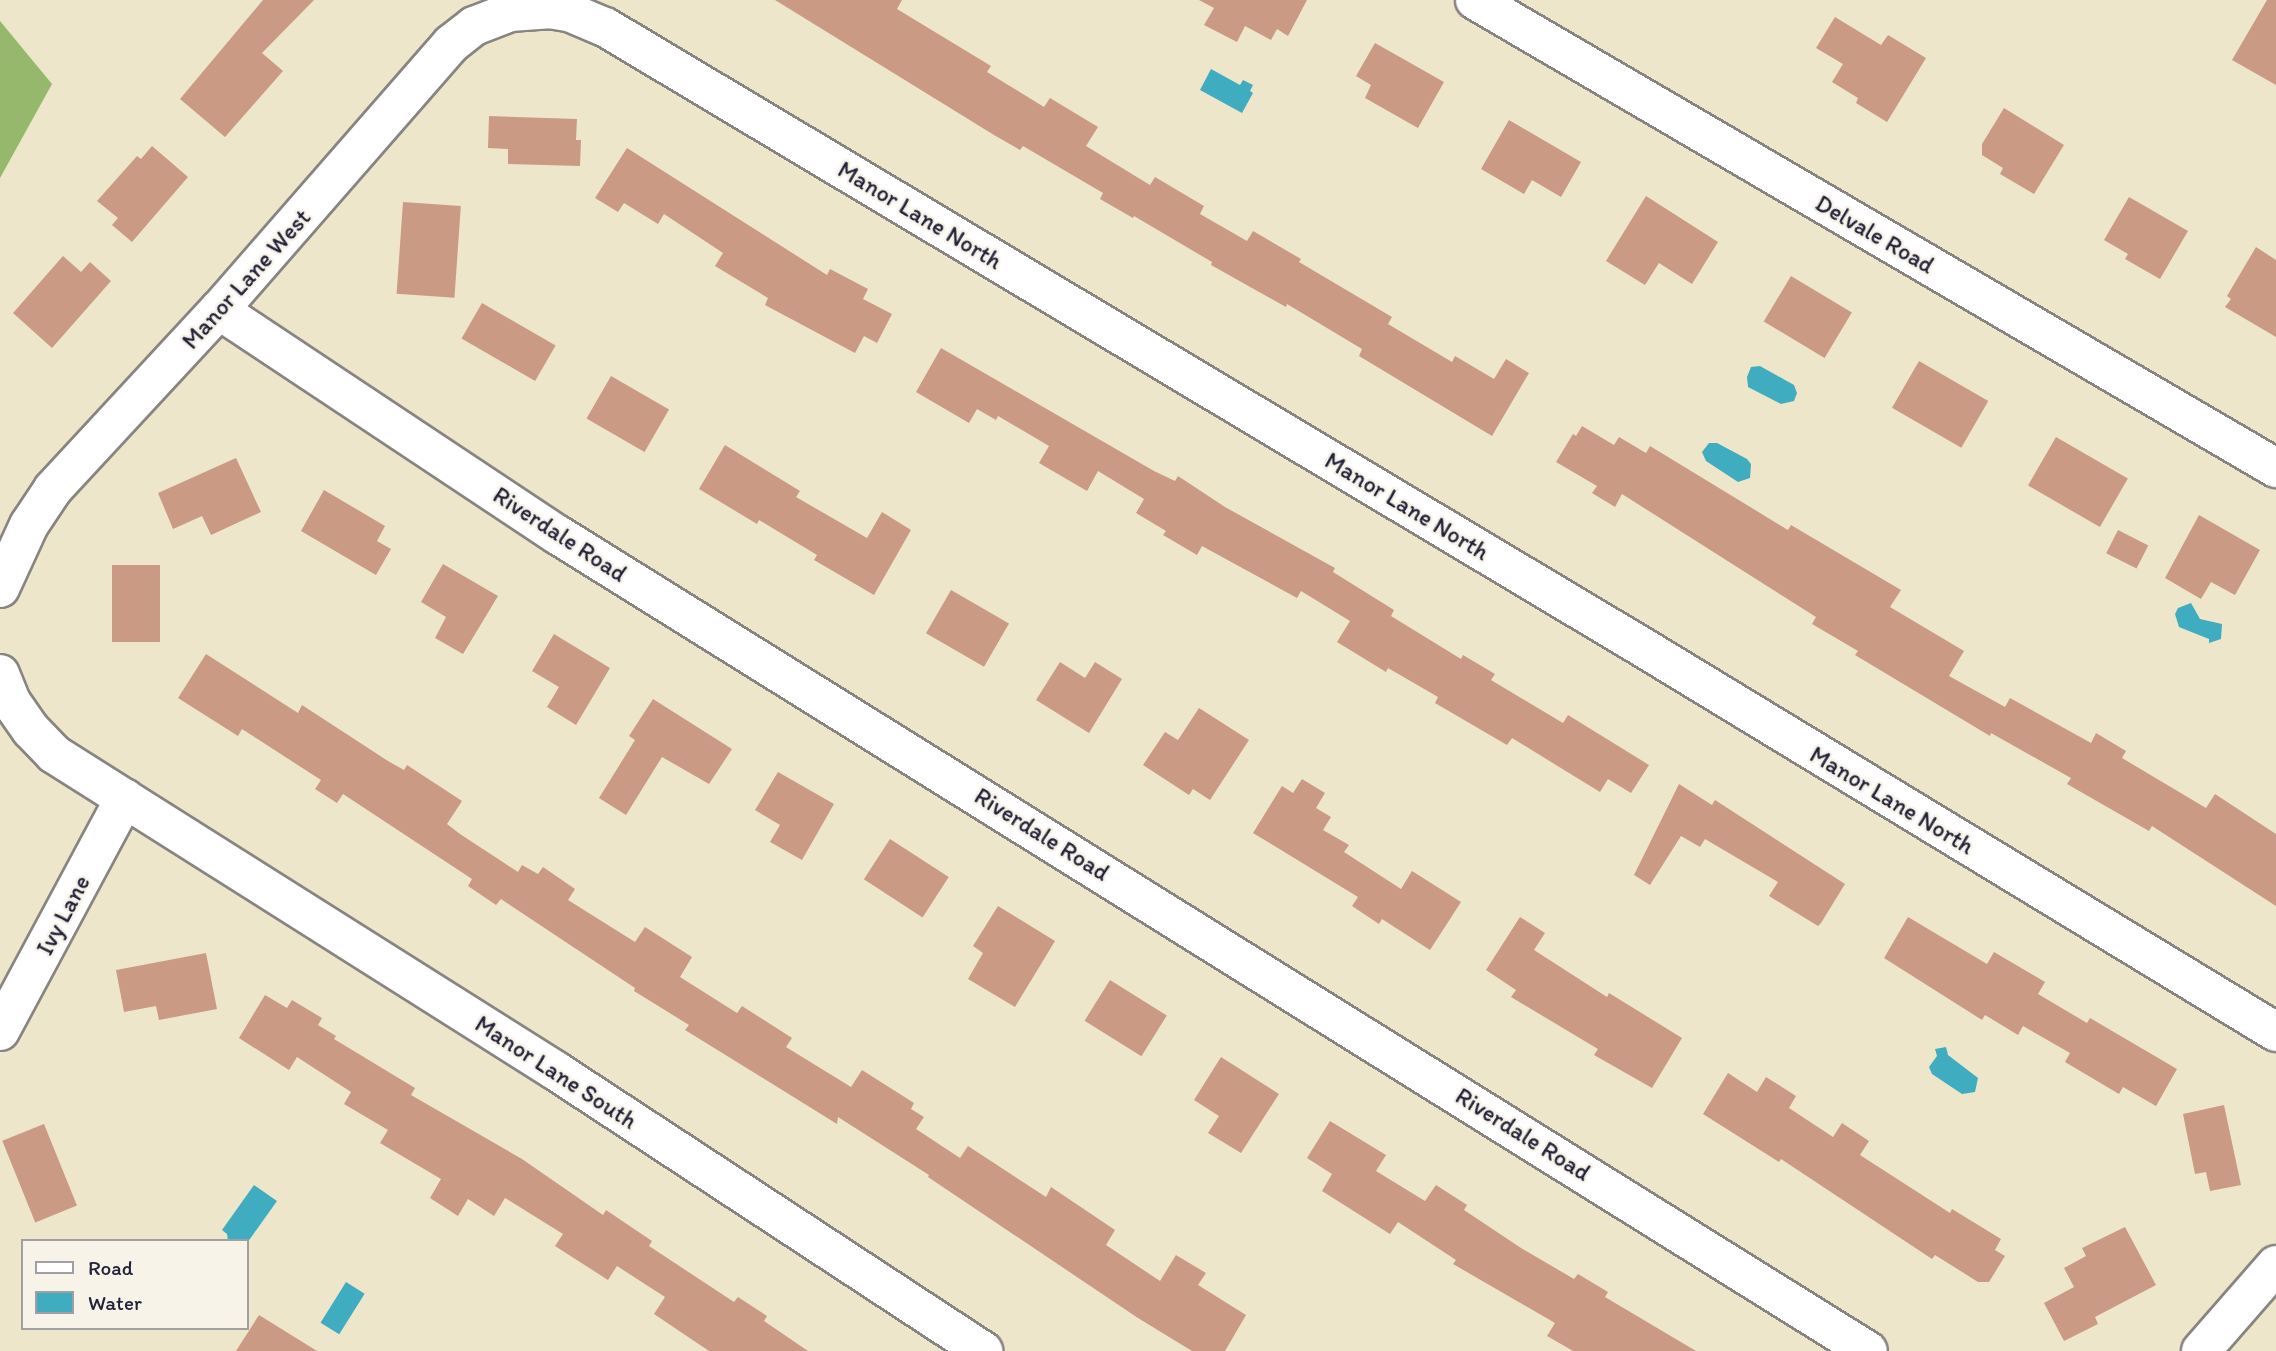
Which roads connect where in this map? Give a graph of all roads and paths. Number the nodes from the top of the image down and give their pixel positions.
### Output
1 (1475, 0) edge
2 (527, 10) joint
3 (219, 310) junction
4 (2276, 468) edge
5 (0, 588) edge
6 (0, 674) edge
7 (125, 799) junction
8 (0, 1031) edge
9 (2276, 1032) edge
10 (2276, 1265) edge
11 (983, 1351) edge
12 (1868, 1351) edge
13 (2201, 1351) edge

1 - 4 street, Delvale Road
2 - 3 street, Manor Lane West
2 - 9 street, Manor Lane North
3 - 5 street, Manor Lane West
3 - 12 street, Riverdale Road
6 - 7 street
7 - 8 street, Ivy Lane
7 - 11 street, Manor Lane South
10 - 13 street

